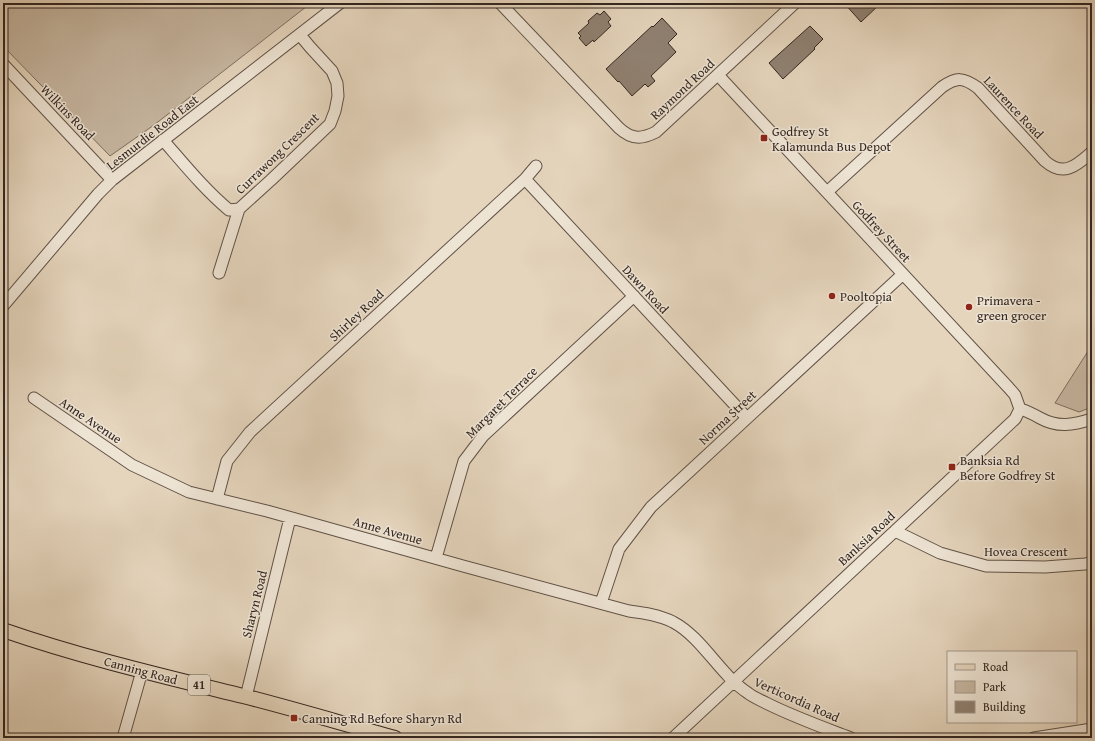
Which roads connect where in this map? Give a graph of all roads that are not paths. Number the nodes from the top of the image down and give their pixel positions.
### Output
1 (340, 3) edge
2 (500, 3) edge
3 (794, 3) edge
4 (300, 35) junction
5 (3, 64) edge
6 (718, 75) junction
7 (163, 140) junction
8 (1092, 152) edge
9 (536, 166) dead end
10 (525, 179) junction
11 (112, 180) junction
12 (827, 192) junction
13 (239, 209) junction
14 (219, 273) dead end
15 (903, 274) junction
16 (634, 296) junction
17 (3, 306) edge
18 (34, 398) dead end
19 (1020, 409) junction
20 (747, 418) junction
21 (1092, 419) edge
22 (217, 499) junction
23 (290, 518) junction
24 (895, 531) junction
25 (436, 558) junction
26 (1092, 563) edge
27 (601, 603) junction
28 (3, 630) edge
29 (142, 671) junction
30 (733, 682) junction
31 (246, 697) junction
32 (1092, 730) edge
33 (123, 738) edge
34 (395, 738) edge
35 (673, 738) edge
36 (851, 738) edge
37 (1034, 738) edge

1 - 4 street, Lesmurdie Road East
2 - 6 street, Raymond Road
3 - 6 street, Raymond Road
4 - 7 street, Lesmurdie Road East
4 - 13 street, Currawong Crescent
5 - 11 street, Wilkins Road
6 - 12 street, Godfrey Street
7 - 11 street, Lesmurdie Road East
7 - 13 street, Currawong Crescent
8 - 12 street, Laurence Road
9 - 10 street, Shirley Road
10 - 16 street, Dawn Road
10 - 22 street, Shirley Road
11 - 17 street, Lesmurdie Road East
12 - 15 street, Godfrey Street
13 - 14 street, Currawong Crescent
15 - 19 street, Godfrey Street
15 - 20 street, Norma Street
16 - 20 street, Dawn Road
16 - 25 street, Margaret Terrace
18 - 22 street, Anne Avenue
19 - 21 street
19 - 24 street, Banksia Road
20 - 27 street, Norma Street
22 - 23 street, Anne Avenue
23 - 25 street, Anne Avenue
23 - 31 street, Sharyn Road
24 - 26 street, Hovea Crescent
24 - 30 street, Banksia Road
25 - 27 street, Anne Avenue
27 - 30 street, Anne Avenue
28 - 29 main road, Canning Road / 41
29 - 31 main road, Canning Road / 41
29 - 33 street
30 - 35 street, Banksia Road
30 - 36 street, Verticordia Road
31 - 34 main road, Canning Road / 41
32 - 37 street

